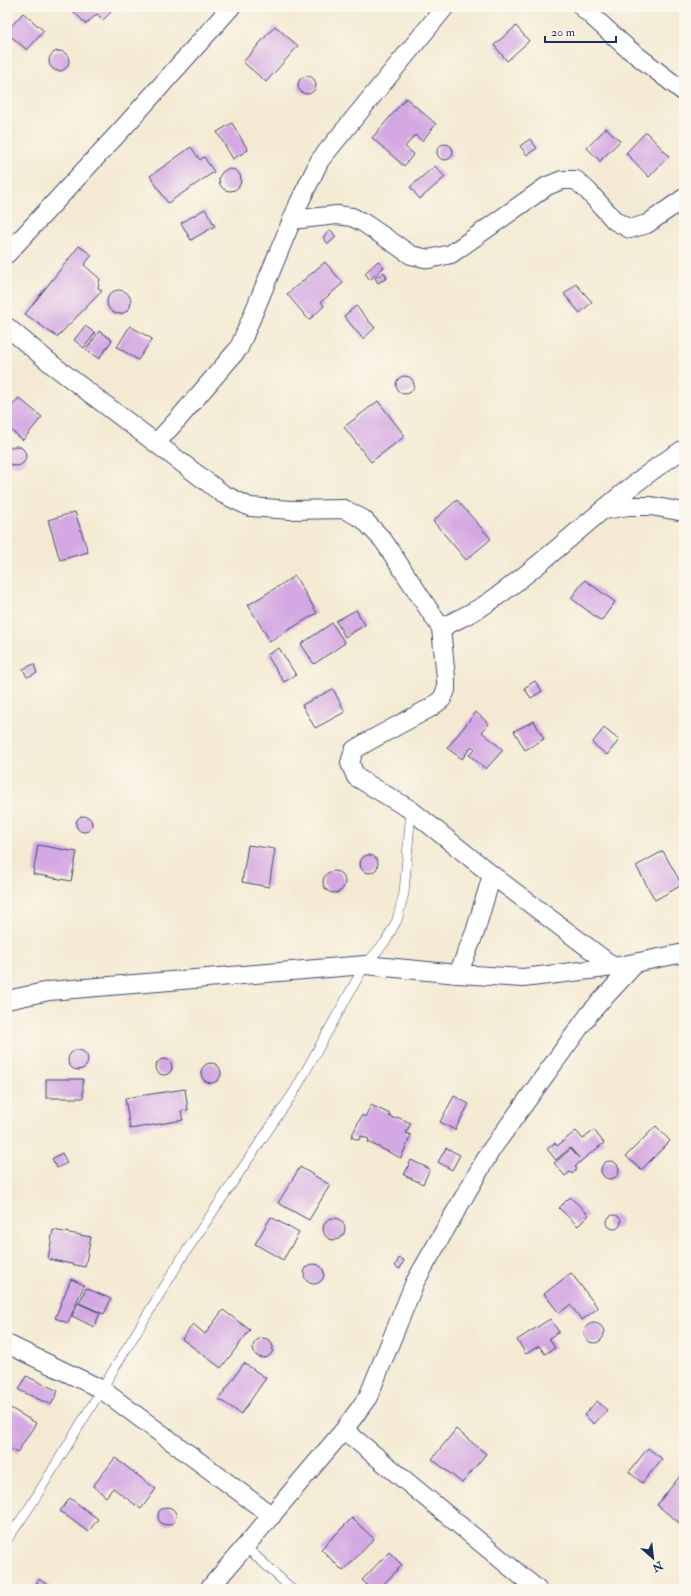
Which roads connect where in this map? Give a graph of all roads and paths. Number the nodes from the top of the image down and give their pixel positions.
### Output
1 (231, 7) edge
2 (445, 7) edge
3 (582, 7) edge
4 (684, 92) edge
5 (684, 198) edge
6 (292, 220) junction
7 (7, 254) edge
8 (7, 327) edge
9 (156, 443) junction
10 (684, 448) edge
11 (603, 510) junction
12 (684, 512) edge
13 (442, 628) junction
14 (411, 810) junction
15 (492, 875) junction
16 (684, 953) edge
17 (636, 962) junction
18 (365, 965) junction
19 (614, 967) junction
20 (458, 974) junction
21 (7, 1000) edge
22 (7, 1344) edge
23 (101, 1389) junction
24 (344, 1430) junction
25 (272, 1516) junction
26 (7, 1540) edge
27 (246, 1547) junction
28 (209, 1589) edge
29 (292, 1589) edge
30 (537, 1589) edge

1 - 7 street
2 - 6 street
3 - 4 street
5 - 6 street
6 - 9 street
8 - 9 street
9 - 13 street
10 - 11 street
11 - 12 street
11 - 13 street
13 - 14 street
14 - 15 street
14 - 18 lane
15 - 19 street
15 - 20 street
16 - 17 street
17 - 19 street
17 - 24 street
18 - 20 street
18 - 21 street
18 - 23 lane
19 - 20 street
22 - 23 street
23 - 25 street
23 - 26 lane
24 - 25 street
24 - 30 street
25 - 27 street
27 - 28 street
27 - 29 lane

